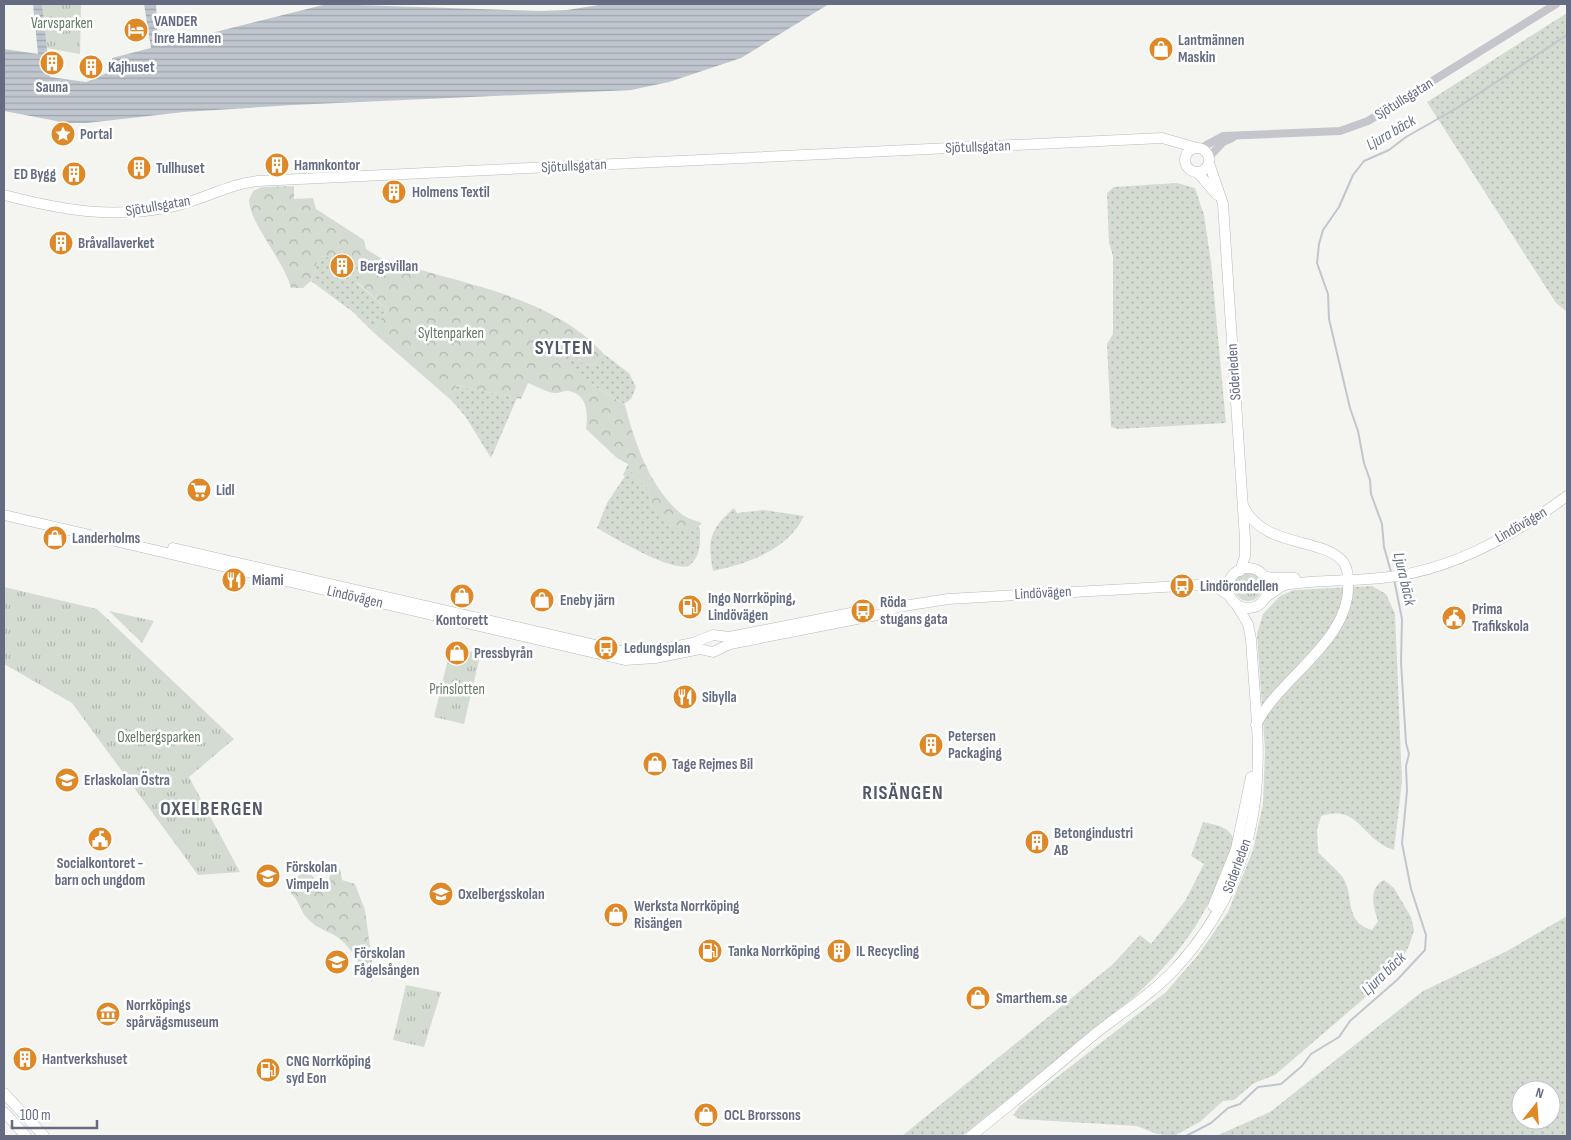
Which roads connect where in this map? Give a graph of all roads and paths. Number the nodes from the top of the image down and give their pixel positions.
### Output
1 (1556, 4) edge
2 (1234, 137) junction
3 (1150, 140) junction
4 (1197, 148) junction
5 (1209, 160) junction
6 (1185, 163) junction
7 (1198, 173) junction
8 (4, 195) edge
9 (1223, 204) junction
10 (1567, 496) edge
11 (1243, 506) junction
12 (4, 509) edge
13 (4, 515) edge
14 (1246, 539) junction
15 (1261, 573) junction
16 (1236, 574) junction
17 (1348, 577) junction
18 (1198, 585) junction
19 (1233, 600) junction
20 (1264, 600) junction
21 (889, 609) junction
22 (719, 636) junction
23 (1251, 639) junction
24 (706, 644) junction
25 (721, 648) junction
26 (1255, 712) junction
27 (1256, 725) junction
28 (1148, 992) junction
29 (4, 1093) edge
30 (4, 1112) edge
31 (26, 1136) edge
32 (44, 1136) edge
33 (971, 1136) edge

1 - 2 street, Sjötullsgatan
2 - 4 street, Sjötullsgatan
2 - 5 street
3 - 4 main road, Sjötullsgatan
3 - 6 main road, Sjötullsgatan
3 - 8 main road, Sjötullsgatan
4 - 5 main road
4 - 6 main road
5 - 7 main road
5 - 9 main road, Söderleden
6 - 7 main road
7 - 9 main road
9 - 11 main road, Söderleden
10 - 17 main road, Lindövägen
11 - 14 main road, Söderleden
11 - 17 main road
12 - 24 main road, Lindövägen
13 - 24 main road, Lindövägen
14 - 15 main road, Söderleden
14 - 16 main road, Söderleden
15 - 16 main road
15 - 17 main road, Lindövägen
15 - 20 main road
16 - 18 main road, Lindövägen
16 - 19 main road
17 - 20 main road, Lindövägen
17 - 27 main road
18 - 19 main road, Lindövägen
18 - 21 main road, Lindövägen
19 - 20 main road
19 - 23 main road, Söderleden
20 - 23 main road, Söderleden
21 - 22 main road, Lindövägen
21 - 25 main road, Lindövägen
22 - 24 main road
22 - 25 main road
23 - 26 main road, Söderleden
24 - 25 main road
26 - 27 main road, Söderleden
26 - 28 main road, Söderleden
27 - 28 main road, Söderleden
28 - 33 main road, Söderleden
29 - 32 main road
30 - 31 main road

